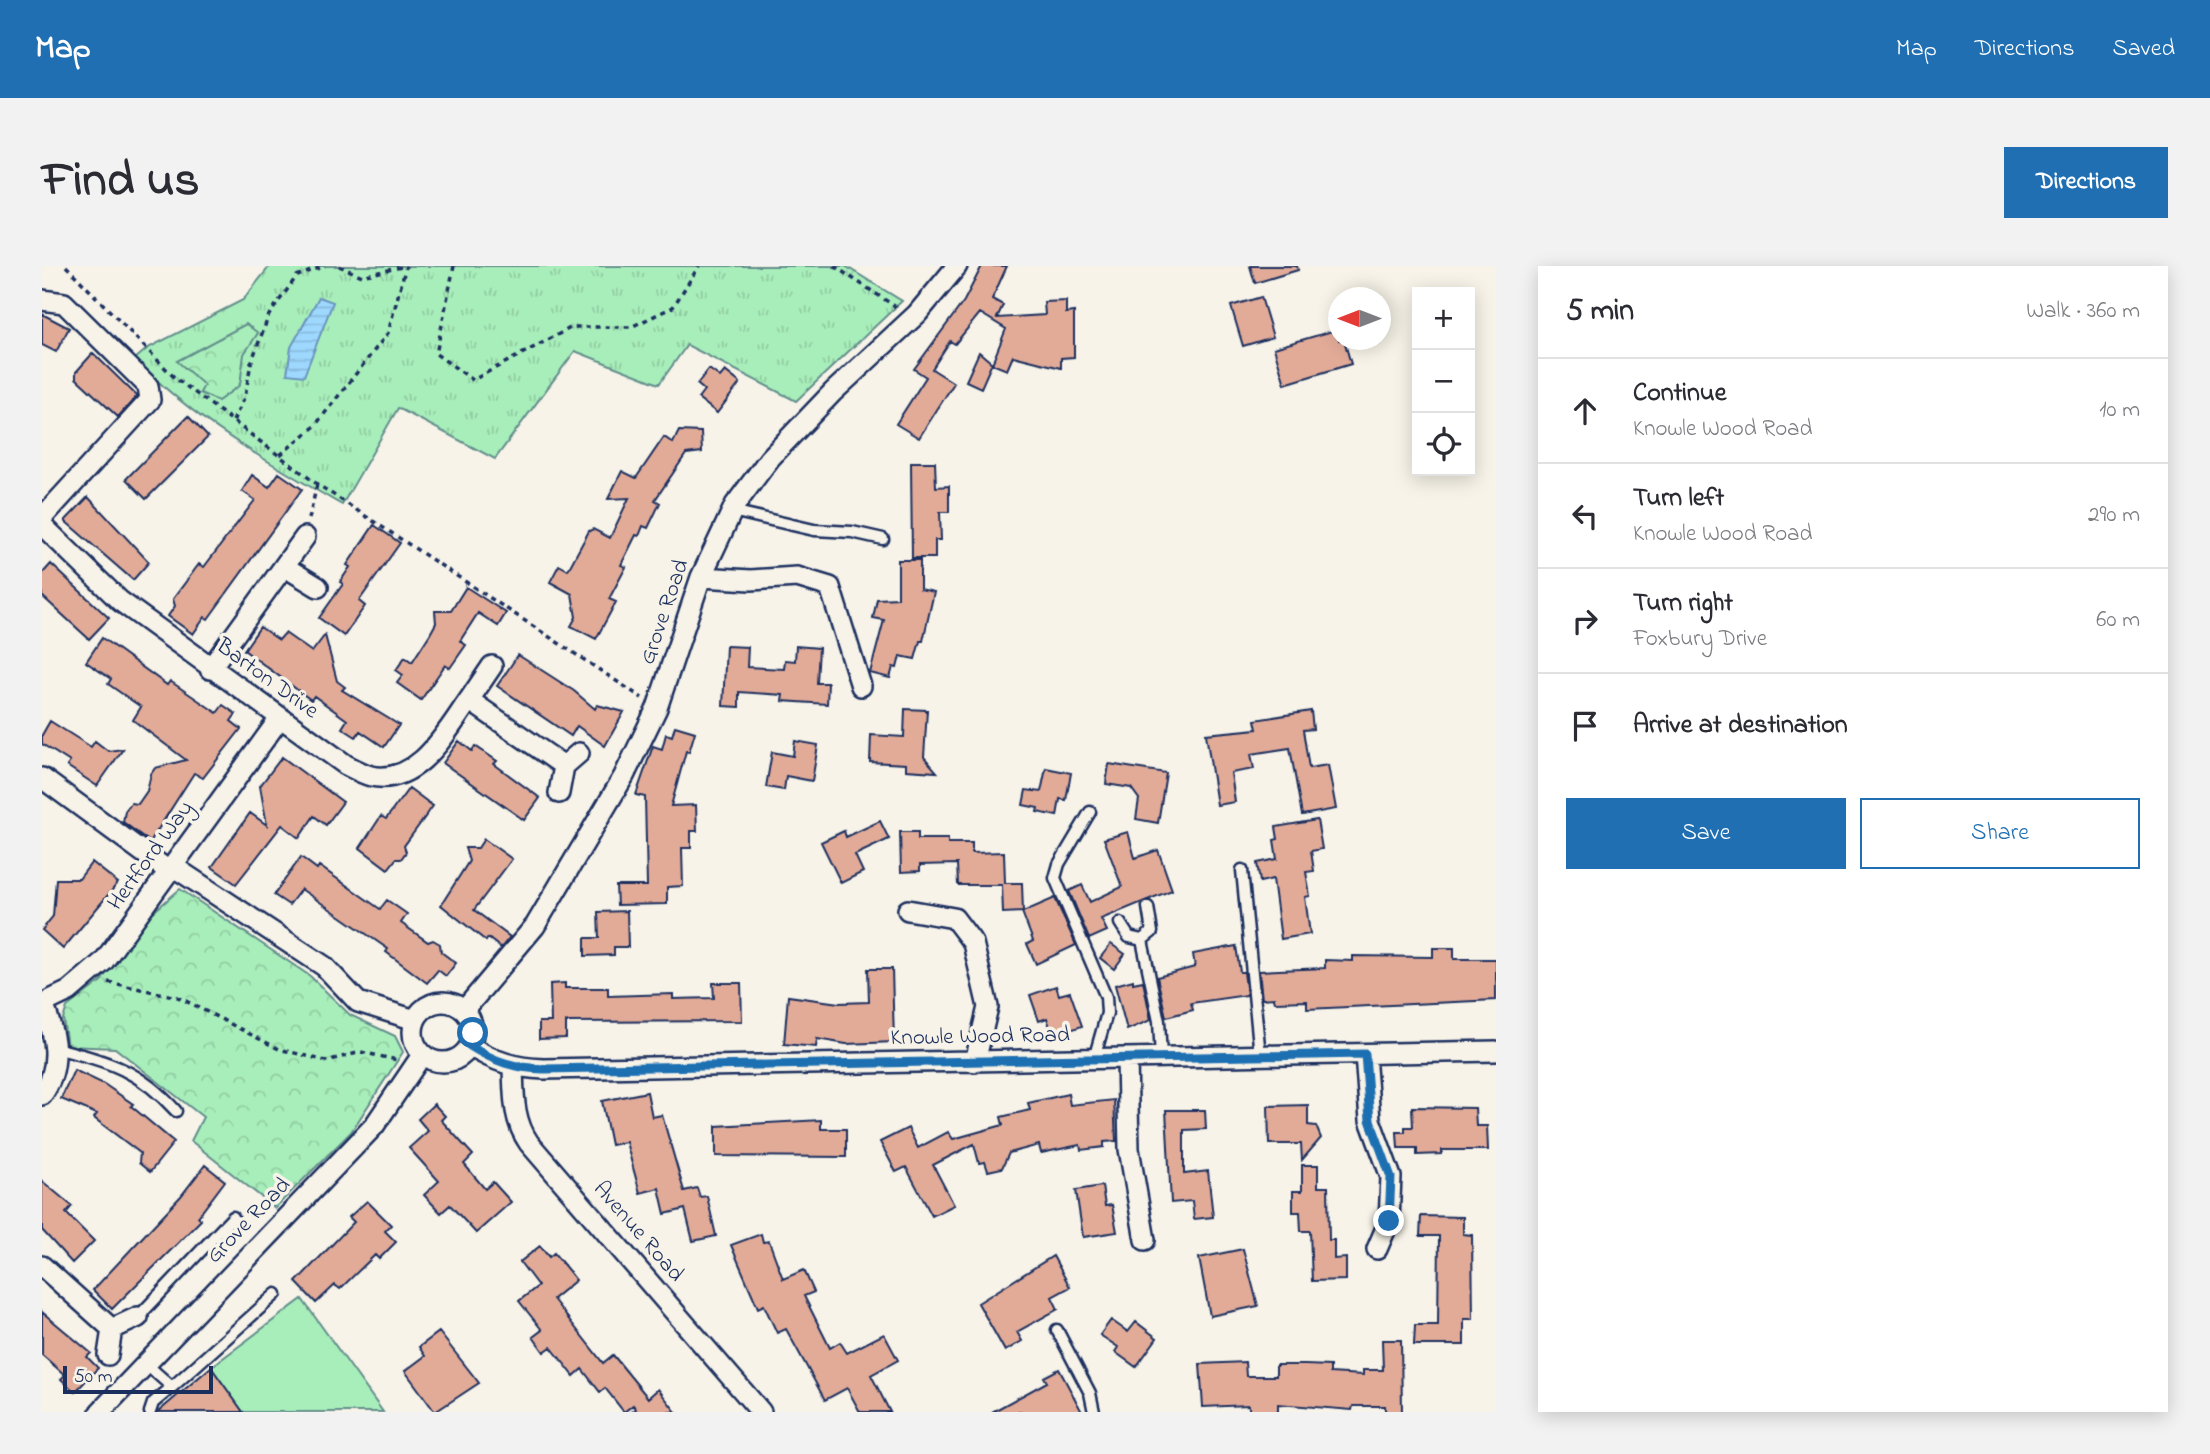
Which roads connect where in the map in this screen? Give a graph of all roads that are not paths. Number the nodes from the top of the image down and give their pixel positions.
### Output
1 (957, 266) edge
2 (42, 300) edge
3 (732, 511) junction
4 (42, 518) edge
5 (42, 525) edge
6 (305, 537) road end
7 (883, 539) dead end
8 (285, 567) junction
9 (701, 577) junction
10 (318, 587) dead end
11 (492, 666) dead end
12 (210, 669) junction
13 (861, 686) dead end
14 (469, 700) junction
15 (280, 718) junction
16 (42, 778) edge
17 (559, 793) dead end
18 (1090, 812) dead end
19 (172, 869) junction
20 (1242, 870) dead end
21 (1148, 906) dead end
22 (908, 910) dead end
23 (1119, 923) dead end
24 (1142, 940) junction
25 (43, 1003) edge
26 (466, 1008) junction
27 (415, 1020) junction
28 (470, 1046) junction
29 (56, 1048) junction
30 (1496, 1051) edge
31 (1365, 1054) junction
32 (1260, 1056) junction
33 (1127, 1059) junction
34 (1161, 1059) junction
35 (419, 1060) junction
36 (1093, 1060) junction
37 (975, 1062) junction
38 (513, 1068) junction
39 (42, 1095) edge
40 (177, 1111) dead end
41 (233, 1217) dead end
42 (1145, 1240) dead end
43 (1377, 1249) dead end
44 (42, 1266) edge
45 (276, 1294) dead end
46 (138, 1317) joint
47 (112, 1328) junction
48 (1058, 1329) dead end
49 (108, 1354) dead end
50 (146, 1364) junction
51 (173, 1387) junction
52 (100, 1412) edge
53 (150, 1412) edge
54 (761, 1412) edge
55 (1094, 1412) edge

1 - 3 street, Grove Road
2 - 4 street
3 - 7 lane
3 - 9 street, Grove Road
5 - 12 street, Barton Drive
6 - 8 street
8 - 10 street
8 - 12 street
9 - 13 street
9 - 26 street, Grove Road
11 - 14 street, Barton Drive
12 - 15 street, Barton Drive
14 - 15 street, Barton Drive
14 - 17 street
15 - 19 street, Hertford Way
16 - 19 street
18 - 36 lane
19 - 25 street, Hertford Way
19 - 27 street
20 - 32 lane
21 - 24 lane
22 - 37 street
23 - 24 lane
24 - 34 lane
25 - 29 street
26 - 27 street
26 - 28 street
27 - 35 street
28 - 35 street
28 - 38 street, Knowle Wood Road
29 - 39 street
29 - 40 lane
30 - 31 street, Knowle Wood Road
31 - 32 street, Knowle Wood Road
31 - 43 street
32 - 34 street, Knowle Wood Road
33 - 34 street, Knowle Wood Road
33 - 36 street, Knowle Wood Road
33 - 42 street
35 - 50 street, Grove Road
36 - 37 street, Knowle Wood Road
37 - 38 street, Knowle Wood Road
38 - 54 street, Avenue Road
41 - 46 lane
44 - 47 street
45 - 51 lane
46 - 47 street
47 - 49 street
48 - 55 lane
50 - 51 lane
50 - 52 street, Grove Road
51 - 53 lane

